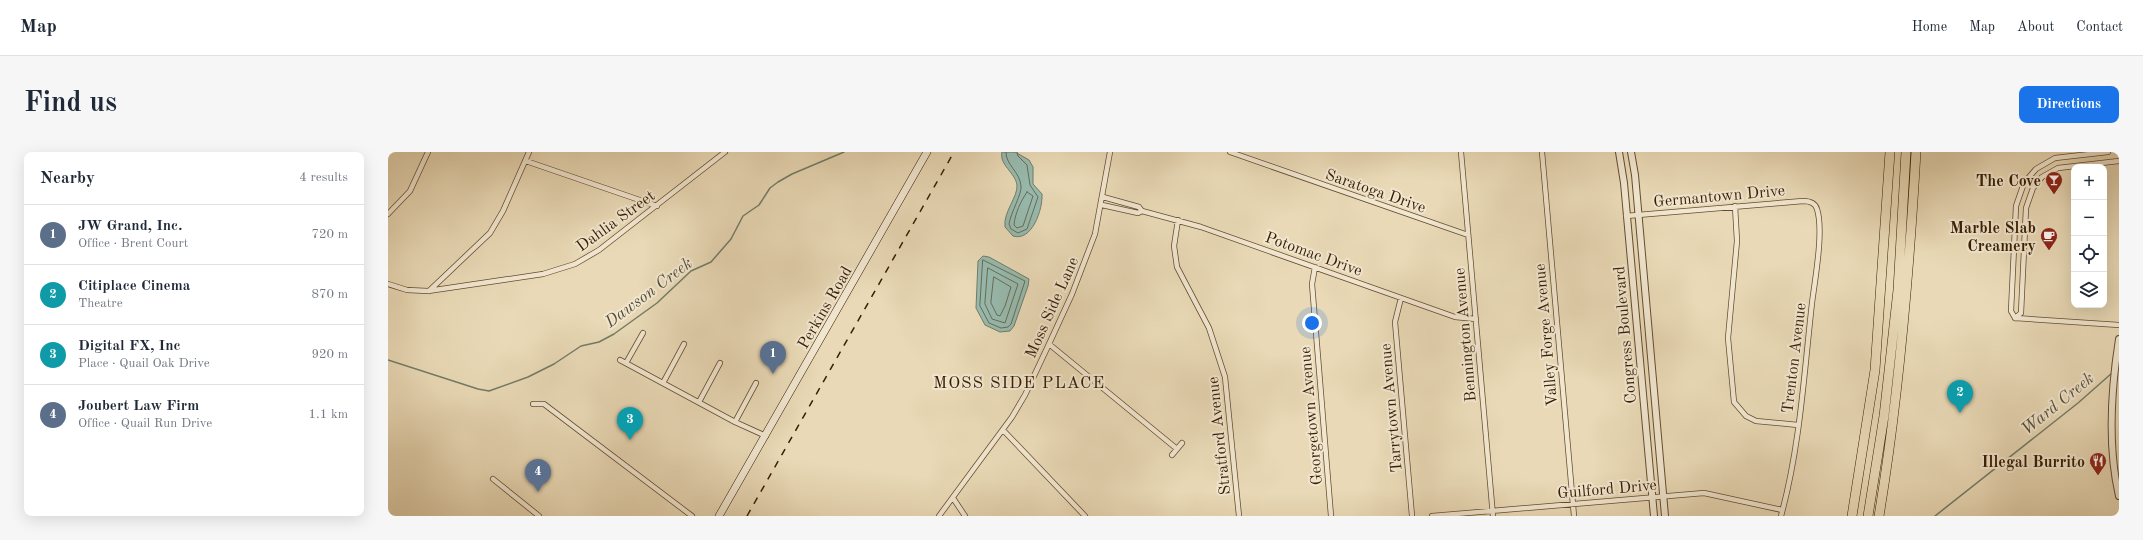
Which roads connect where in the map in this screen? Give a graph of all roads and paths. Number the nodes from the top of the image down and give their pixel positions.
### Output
1 (428, 152) edge
2 (529, 152) edge
3 (726, 152) edge
4 (927, 152) edge
5 (1110, 152) edge
6 (1230, 152) edge
7 (1461, 152) edge
8 (1542, 152) edge
9 (1619, 152) edge
10 (1631, 152) edge
11 (1890, 152) edge
12 (1906, 152) edge
13 (1916, 152) edge
14 (2108, 152) edge
15 (2097, 153) junction
16 (526, 161) junction
17 (2119, 161) edge
18 (2098, 163) junction
19 (2042, 165) junction
20 (2048, 173) junction
21 (1103, 197) junction
22 (2017, 202) junction
23 (1814, 203) joint
24 (2027, 204) junction
25 (657, 206) junction
26 (1102, 206) junction
27 (1735, 206) junction
28 (1142, 211) junction
29 (388, 214) edge
30 (1638, 215) junction
31 (1626, 216) junction
32 (1178, 220) junction
33 (1468, 235) junction
34 (2014, 260) junction
35 (2024, 261) junction
36 (1315, 267) junction
37 (388, 284) edge
38 (428, 291) junction
39 (1401, 298) junction
40 (1647, 308) junction
41 (1636, 310) junction
42 (2015, 318) junction
43 (1476, 319) junction
44 (2119, 325) edge
45 (643, 333) dead end
46 (2119, 339) edge
47 (684, 344) dead end
48 (1049, 344) junction
49 (620, 360) dead end
50 (626, 364) junction
51 (720, 364) dead end
52 (663, 383) junction
53 (756, 384) dead end
54 (699, 402) junction
55 (1655, 402) junction
56 (533, 404) dead end
57 (1644, 404) junction
58 (735, 422) junction
59 (1798, 425) junction
60 (1003, 430) junction
61 (766, 436) junction
62 (1182, 443) dead end
63 (1177, 449) junction
64 (1172, 455) dead end
65 (493, 479) dead end
66 (1663, 496) junction
67 (2119, 496) edge
68 (1652, 497) junction
69 (953, 498) junction
70 (1572, 504) junction
71 (1782, 510) junction
72 (1492, 514) edge
73 (539, 516) edge
74 (692, 516) edge
75 (719, 516) edge
76 (939, 516) edge
77 (965, 516) edge
78 (1085, 516) edge
79 (1239, 516) edge
80 (1331, 516) edge
81 (1412, 516) edge
82 (1432, 516) edge
83 (1574, 516) edge
84 (1654, 516) edge
85 (1665, 516) edge
86 (1780, 516) edge
87 (1852, 516) edge
88 (1868, 516) edge
89 (1879, 516) edge

1 - 29 street
2 - 16 street
3 - 25 street, Dahlia Street
4 - 61 main road, Perkins Road
5 - 21 street, Moss Side Lane
6 - 33 street, Saratoga Drive
7 - 33 street, Bennington Avenue
8 - 70 street, Valley Forge Avenue
9 - 31 street, Congress Boulevard
10 - 30 street, Congress Boulevard
11 - 87 highway
12 - 88 highway
13 - 89 highway
14 - 15 street
15 - 18 street
15 - 19 street
16 - 25 street
16 - 38 street
17 - 18 street
18 - 20 street
19 - 20 street
19 - 22 street
20 - 24 street
21 - 26 street, Moss Side Lane
21 - 28 street, Potomac Drive
22 - 24 street
22 - 34 street
23 - 27 street, Germantown Drive
23 - 59 street, Trenton Avenue
24 - 35 street
25 - 38 street, Dahlia Street
26 - 28 street, Potomac Drive
26 - 48 street, Moss Side Lane
27 - 30 street, Germantown Drive
27 - 59 street
28 - 32 street, Potomac Drive
30 - 31 street, Germantown Drive
30 - 40 street, Congress Boulevard
31 - 41 street, Congress Boulevard
32 - 36 street, Potomac Drive
32 - 79 street, Stratford Avenue
33 - 43 street, Bennington Avenue
34 - 35 street
34 - 42 street
35 - 42 street
36 - 39 street, Potomac Drive
36 - 80 street, Georgetown Avenue
37 - 38 street, Dahlia Street
39 - 43 street, Potomac Drive
39 - 81 street, Tarrytown Avenue
40 - 41 street
40 - 55 street, Congress Boulevard
41 - 57 street, Congress Boulevard
42 - 44 street
43 - 72 street, Bennington Avenue
45 - 50 street
46 - 67 street
47 - 52 street
48 - 60 street, Moss Side Lane
48 - 63 street
49 - 50 street
50 - 52 street
51 - 54 street
52 - 54 street
53 - 58 street
54 - 58 street
55 - 57 street
55 - 66 street, Congress Boulevard
56 - 74 street
57 - 68 street, Congress Boulevard
58 - 61 street
59 - 71 street, Trenton Avenue
60 - 69 street, Moss Side Lane
60 - 78 street
61 - 75 main road, Perkins Road
62 - 63 street
63 - 64 street
65 - 73 street
66 - 68 street, Guilford Drive
66 - 71 street, Guilford Drive
66 - 85 street, Congress Boulevard
68 - 70 street, Guilford Drive
68 - 84 street, Congress Boulevard
69 - 76 street, Moss Side Lane
69 - 77 street
70 - 72 street, Guilford Drive
70 - 83 street, Valley Forge Avenue
71 - 86 street, Trenton Avenue
72 - 82 street, Guilford Drive

